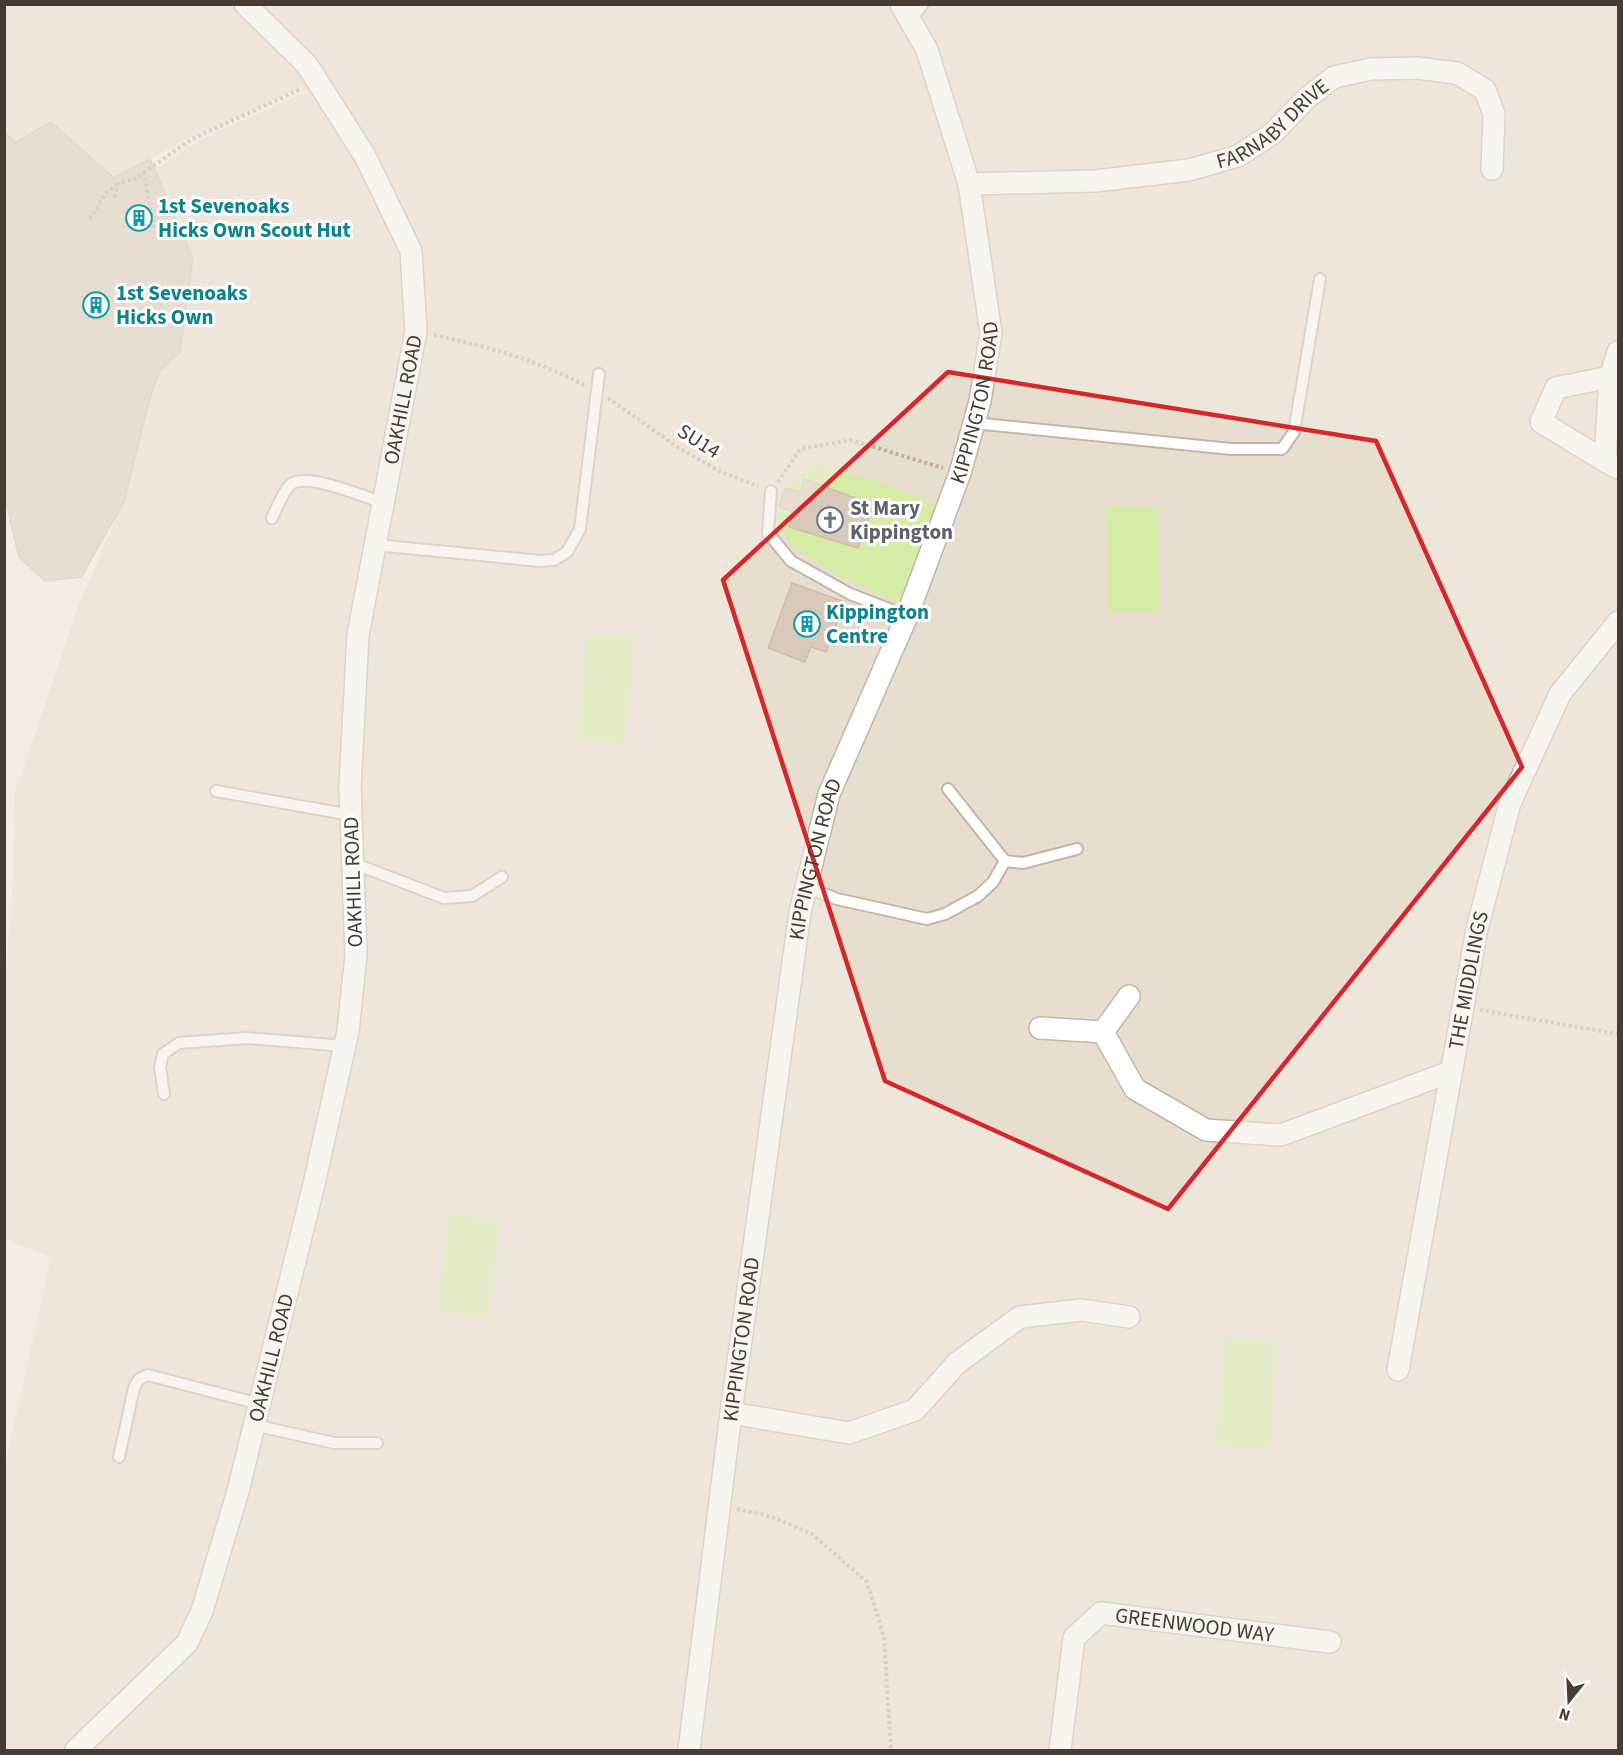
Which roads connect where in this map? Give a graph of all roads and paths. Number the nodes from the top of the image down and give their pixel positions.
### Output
1 (245, 4) edge
2 (911, 10) edge
3 (318, 81) junction
4 (1492, 169) dead end
5 (144, 172) junction
6 (120, 182) junction
7 (969, 184) junction
8 (114, 197) dead end
9 (90, 219) dead end
10 (150, 227) dead end
11 (1320, 279) dead end
12 (416, 331) junction
13 (1618, 352) edge
14 (599, 374) dead end
15 (1610, 377) junction
16 (597, 392) junction
17 (973, 423) junction
18 (1612, 465) edge
19 (960, 473) junction
20 (771, 491) junction
21 (383, 503) junction
22 (272, 518) dead end
23 (375, 545) junction
24 (907, 616) junction
25 (1618, 622) edge
26 (948, 789) dead end
27 (216, 791) dead end
28 (351, 815) junction
29 (1077, 849) dead end
30 (1005, 861) junction
31 (353, 863) junction
32 (502, 877) dead end
33 (806, 887) junction
34 (1129, 996) dead end
35 (1462, 1007) junction
36 (1040, 1028) dead end
37 (1103, 1032) junction
38 (1618, 1034) edge
39 (344, 1046) junction
40 (1450, 1072) junction
41 (164, 1094) dead end
42 (1130, 1317) dead end
43 (1398, 1370) dead end
44 (260, 1404) junction
45 (730, 1413) junction
46 (254, 1425) junction
47 (377, 1443) dead end
48 (119, 1457) dead end
49 (721, 1506) junction
50 (1330, 1642) dead end
51 (76, 1750) edge
52 (688, 1750) edge
53 (891, 1750) edge
54 (1060, 1750) edge

1 - 3 street, OAKHILL ROAD
2 - 7 street, KIPPINGTON ROAD
3 - 5 path
3 - 12 street, OAKHILL ROAD
4 - 7 street, FARNABY DRIVE
5 - 6 path
5 - 10 path
6 - 8 path
6 - 9 path
7 - 17 street, KIPPINGTON ROAD
11 - 17 lane
12 - 16 path, SU14
12 - 21 street, OAKHILL ROAD
13 - 15 street
14 - 16 lane
15 - 18 street
15 - 18 street
16 - 20 path, SU14
16 - 23 lane
17 - 19 street, KIPPINGTON ROAD
19 - 20 path
19 - 24 street, KIPPINGTON ROAD
20 - 24 lane
21 - 22 lane
21 - 23 street, OAKHILL ROAD
23 - 28 street, OAKHILL ROAD
24 - 33 street, KIPPINGTON ROAD
25 - 35 street, THE MIDDLINGS
26 - 30 lane
27 - 28 lane
28 - 31 street, OAKHILL ROAD
29 - 30 lane
30 - 33 lane
31 - 32 lane
31 - 39 street, OAKHILL ROAD
33 - 45 street, KIPPINGTON ROAD
34 - 37 street
35 - 38 path
35 - 40 street, THE MIDDLINGS
36 - 37 street
37 - 40 street
39 - 41 lane
39 - 44 street, OAKHILL ROAD
40 - 43 street, THE MIDDLINGS
42 - 45 street
44 - 46 street, OAKHILL ROAD
44 - 48 lane
45 - 49 street, KIPPINGTON ROAD
46 - 47 lane
46 - 51 street, OAKHILL ROAD
49 - 52 street, KIPPINGTON ROAD
49 - 53 path
50 - 54 street, GREENWOOD WAY

